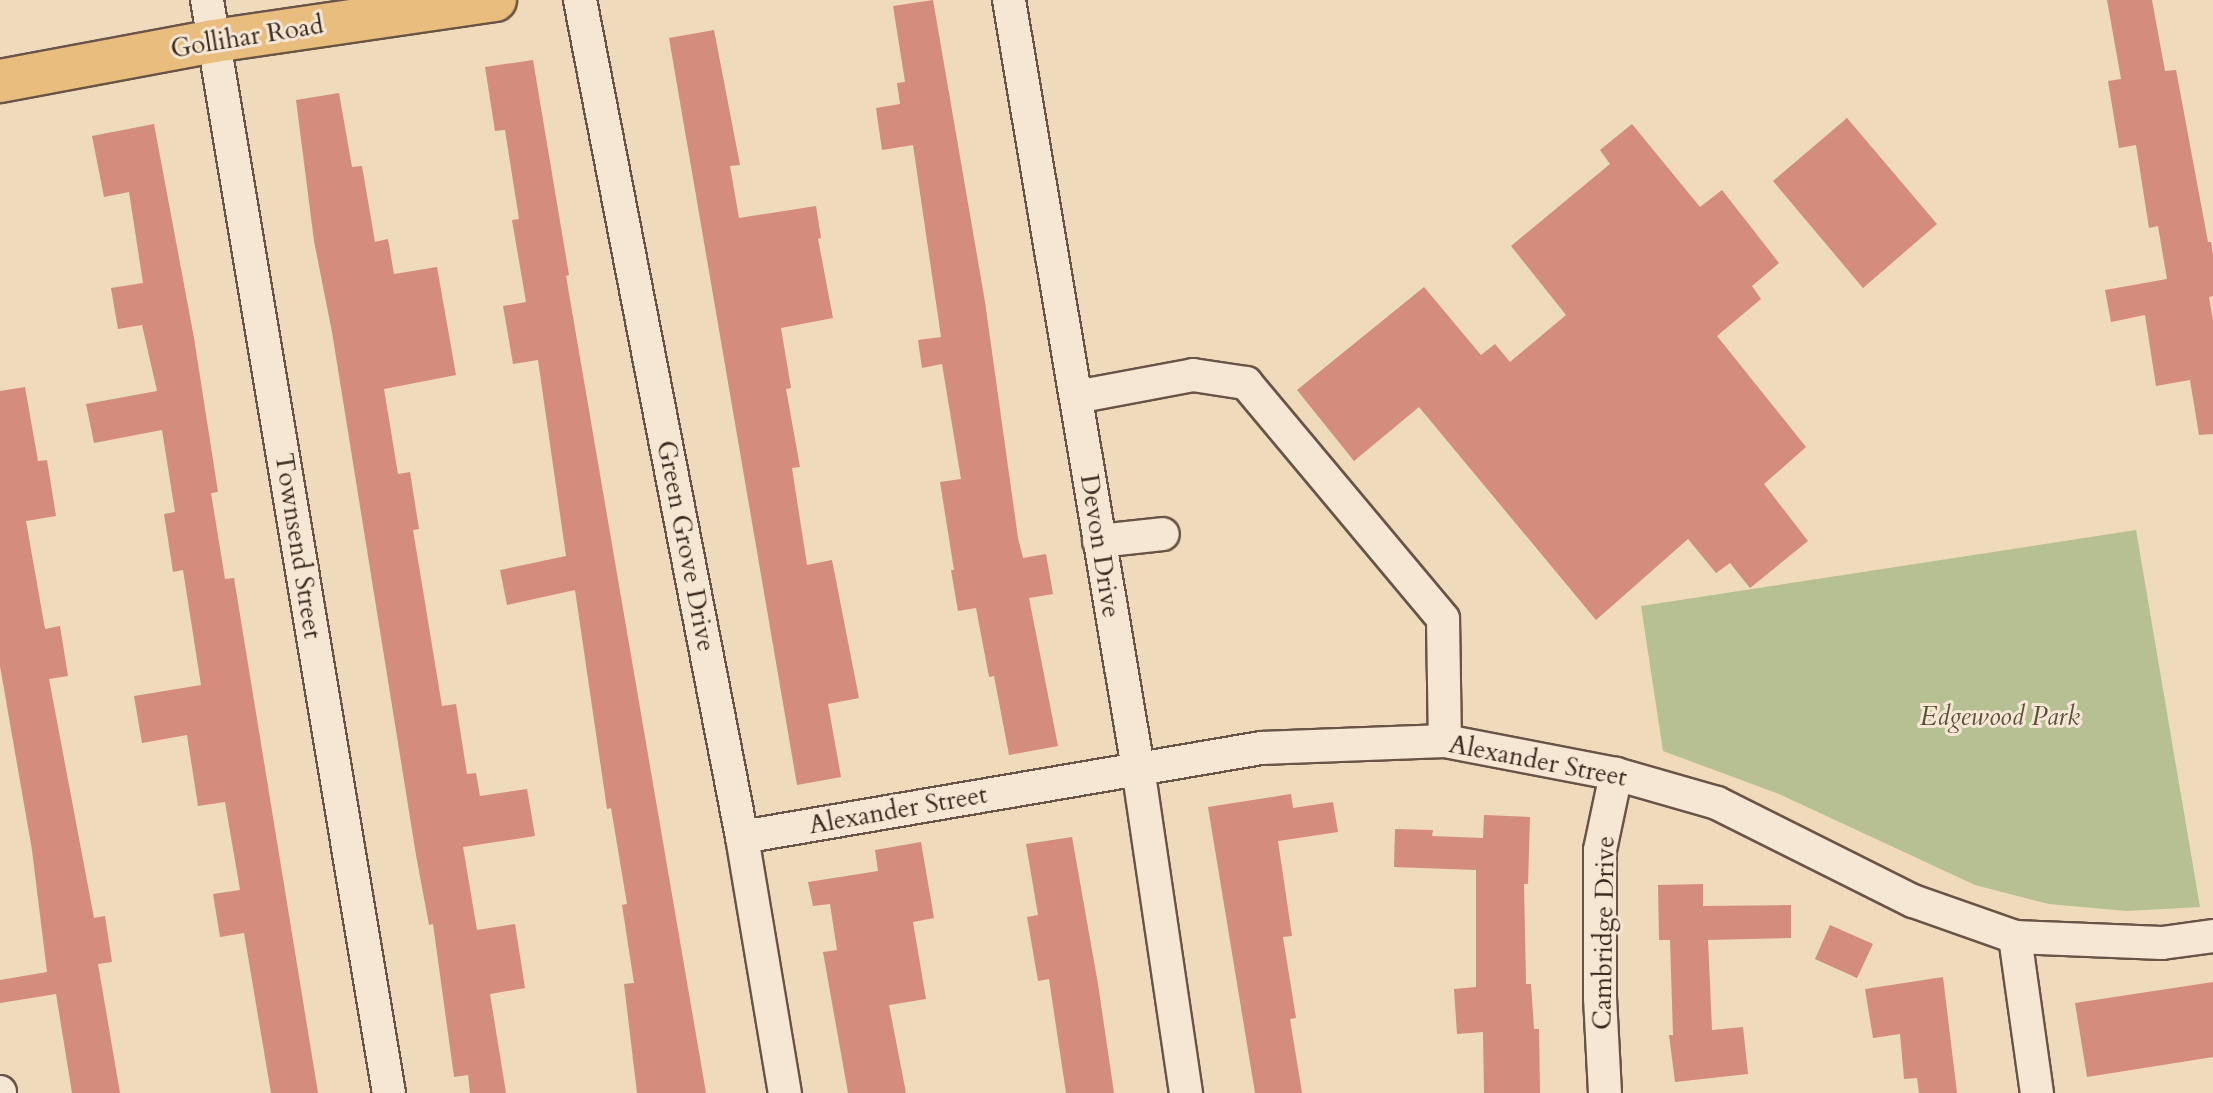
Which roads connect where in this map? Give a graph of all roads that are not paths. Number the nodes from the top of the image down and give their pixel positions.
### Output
1 (207, 0) edge
2 (495, 0) edge
3 (580, 0) edge
4 (1009, 0) edge
5 (214, 41) junction
6 (0, 81) edge
7 (1076, 397) junction
8 (1163, 534) dead end
9 (1099, 541) junction
10 (1445, 741) junction
11 (1138, 768) junction
12 (1616, 774) junction
13 (742, 837) junction
14 (2213, 936) edge
15 (2015, 937) junction
16 (389, 1093) edge
17 (785, 1093) edge
18 (1186, 1093) edge
19 (1605, 1093) edge
20 (2037, 1093) edge

1 - 5 street, Townsend Street
2 - 5 main road, Gollihar Road
3 - 13 street, Green Grove Drive
4 - 7 street, Devon Drive
5 - 6 main road, Gollihar Road
5 - 16 street, Townsend Street
7 - 9 street, Devon Drive
7 - 10 street
8 - 9 street
9 - 11 street, Devon Drive
10 - 11 street, Alexander Street
10 - 12 street, Alexander Street
11 - 13 street, Alexander Street
11 - 18 street, Devon Drive
12 - 15 street, Alexander Street
12 - 19 street, Cambridge Drive
13 - 17 street, Green Grove Drive
14 - 15 street, Alexander Street
15 - 20 street

